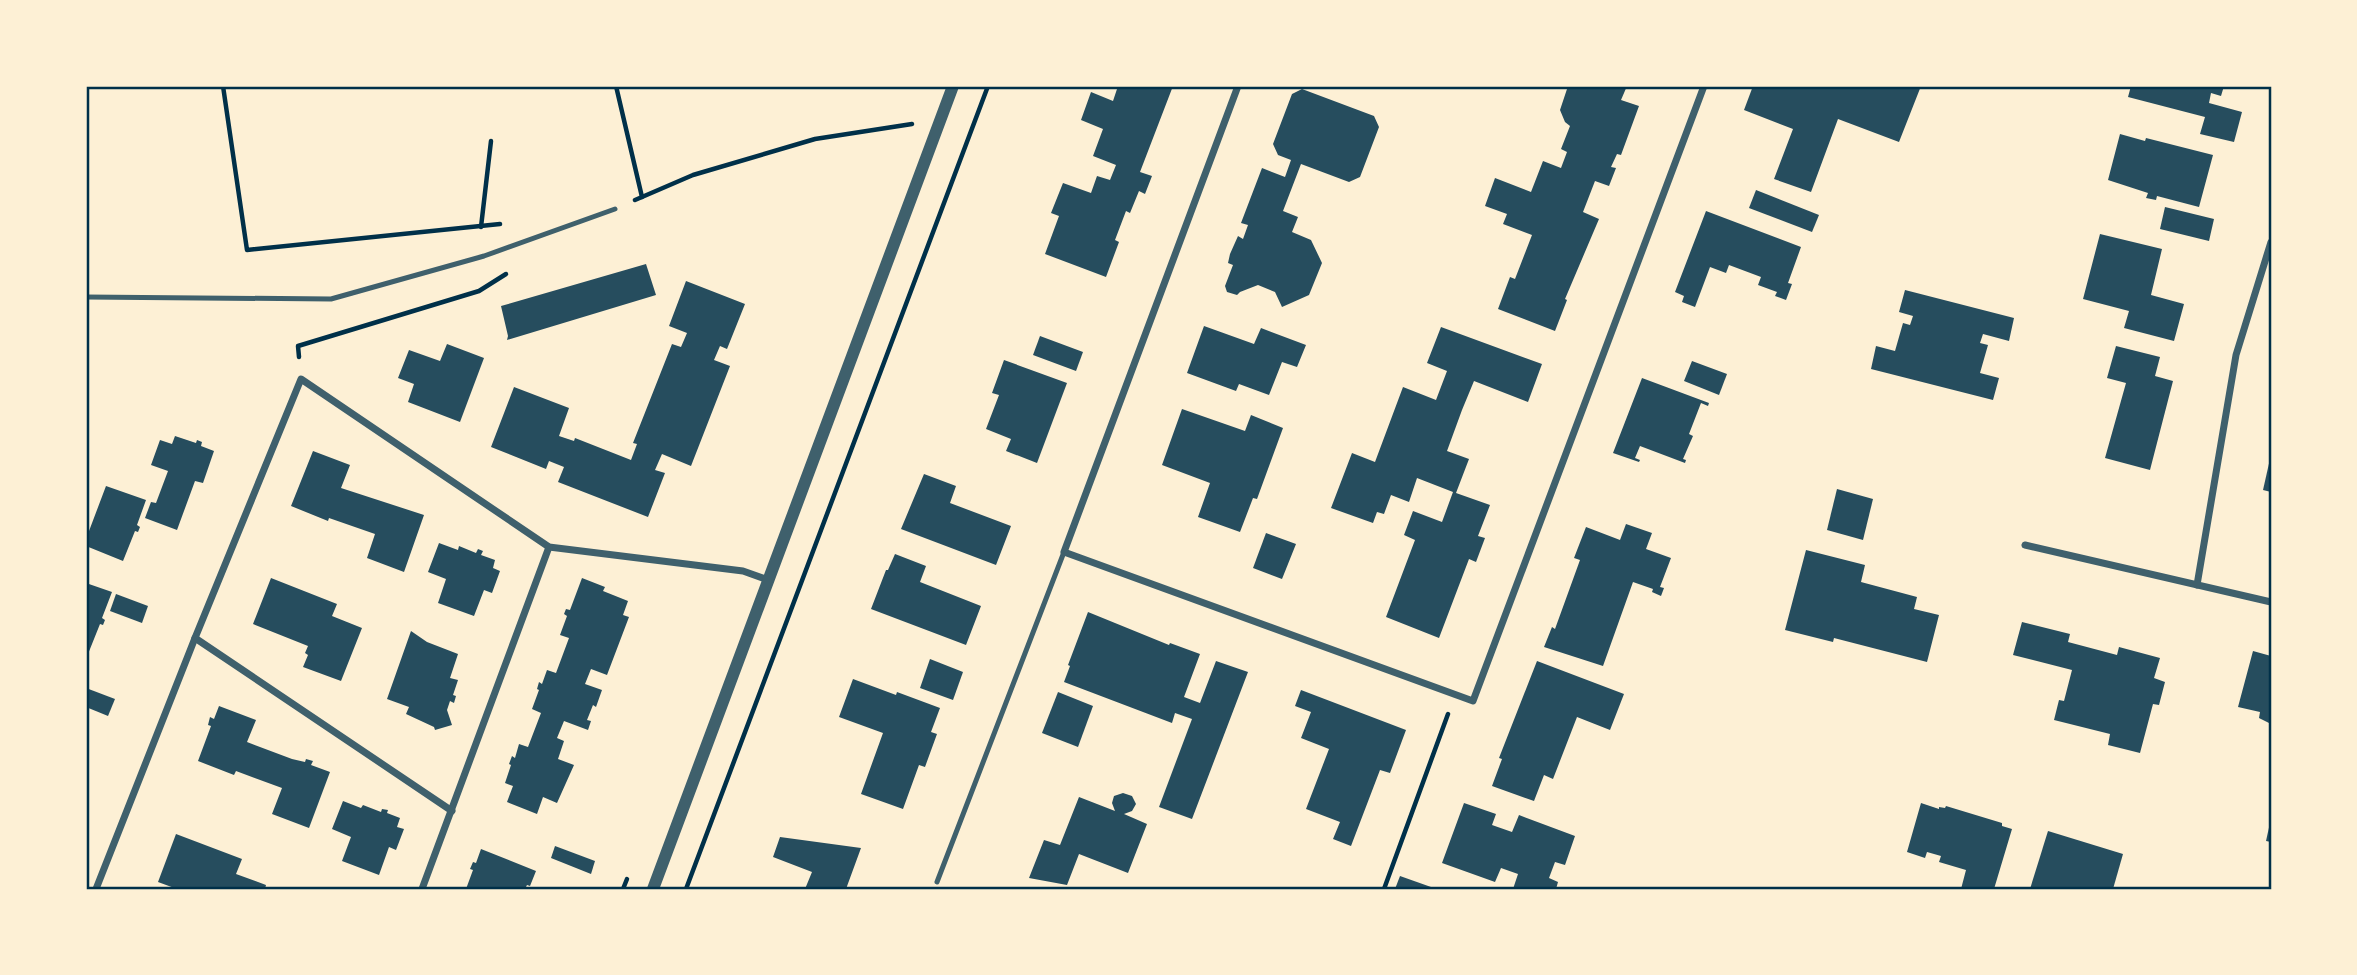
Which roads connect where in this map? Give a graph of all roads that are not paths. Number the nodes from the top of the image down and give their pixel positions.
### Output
1 (953, 86) edge
2 (1238, 86) edge
3 (1704, 86) edge
4 (615, 209) road end
5 (2271, 242) edge
6 (86, 297) edge
7 (2025, 545) dead end
8 (549, 547) junction
9 (1064, 552) junction
10 (768, 580) junction
11 (2197, 584) junction
12 (2271, 602) edge
13 (195, 638) junction
14 (452, 811) junction
15 (937, 882) dead end
16 (96, 889) edge
17 (422, 889) edge
18 (653, 889) edge

1 - 10 street
2 - 9 street
3 - 9 street
4 - 6 lane
5 - 11 street
7 - 11 street
8 - 10 street
8 - 13 street
8 - 14 street
9 - 15 lane
10 - 18 street
11 - 12 street
13 - 14 street
13 - 16 street
14 - 17 street

